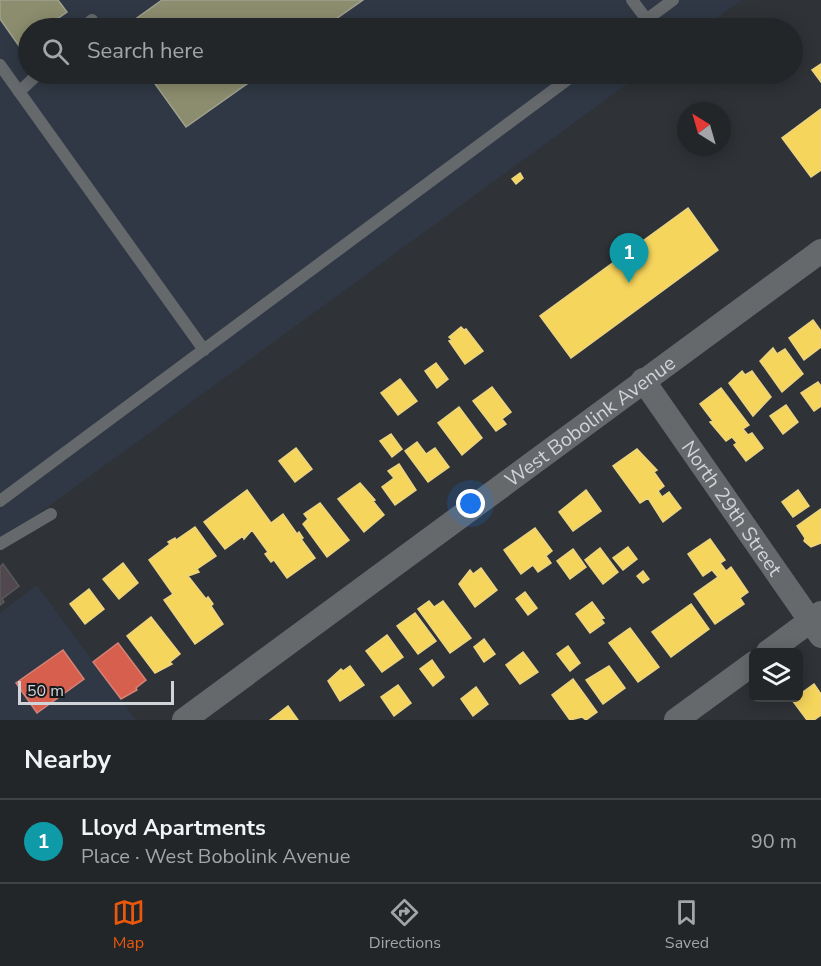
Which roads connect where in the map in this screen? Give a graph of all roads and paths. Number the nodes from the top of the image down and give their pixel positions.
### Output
1 (632, 0) edge
2 (674, 0) edge
3 (646, 18) edge
4 (650, 18) edge
5 (0, 65) edge
6 (28, 84) edge
7 (562, 84) edge
8 (20, 92) junction
9 (821, 251) edge
10 (204, 350) junction
11 (643, 380) junction
12 (0, 501) edge
13 (51, 514) dead end
14 (0, 544) edge
15 (817, 623) edge
16 (775, 648) edge
17 (749, 666) edge
18 (184, 720) edge
19 (676, 720) edge

1 - 3 lane
2 - 4 lane
5 - 8 lane
6 - 8 lane
7 - 10 lane
8 - 10 lane
9 - 11 street, West Bobolink Avenue
10 - 12 lane
11 - 15 street, North 29th Street
11 - 18 street, West Bobolink Avenue
13 - 14 lane
15 - 16 street
17 - 19 street

